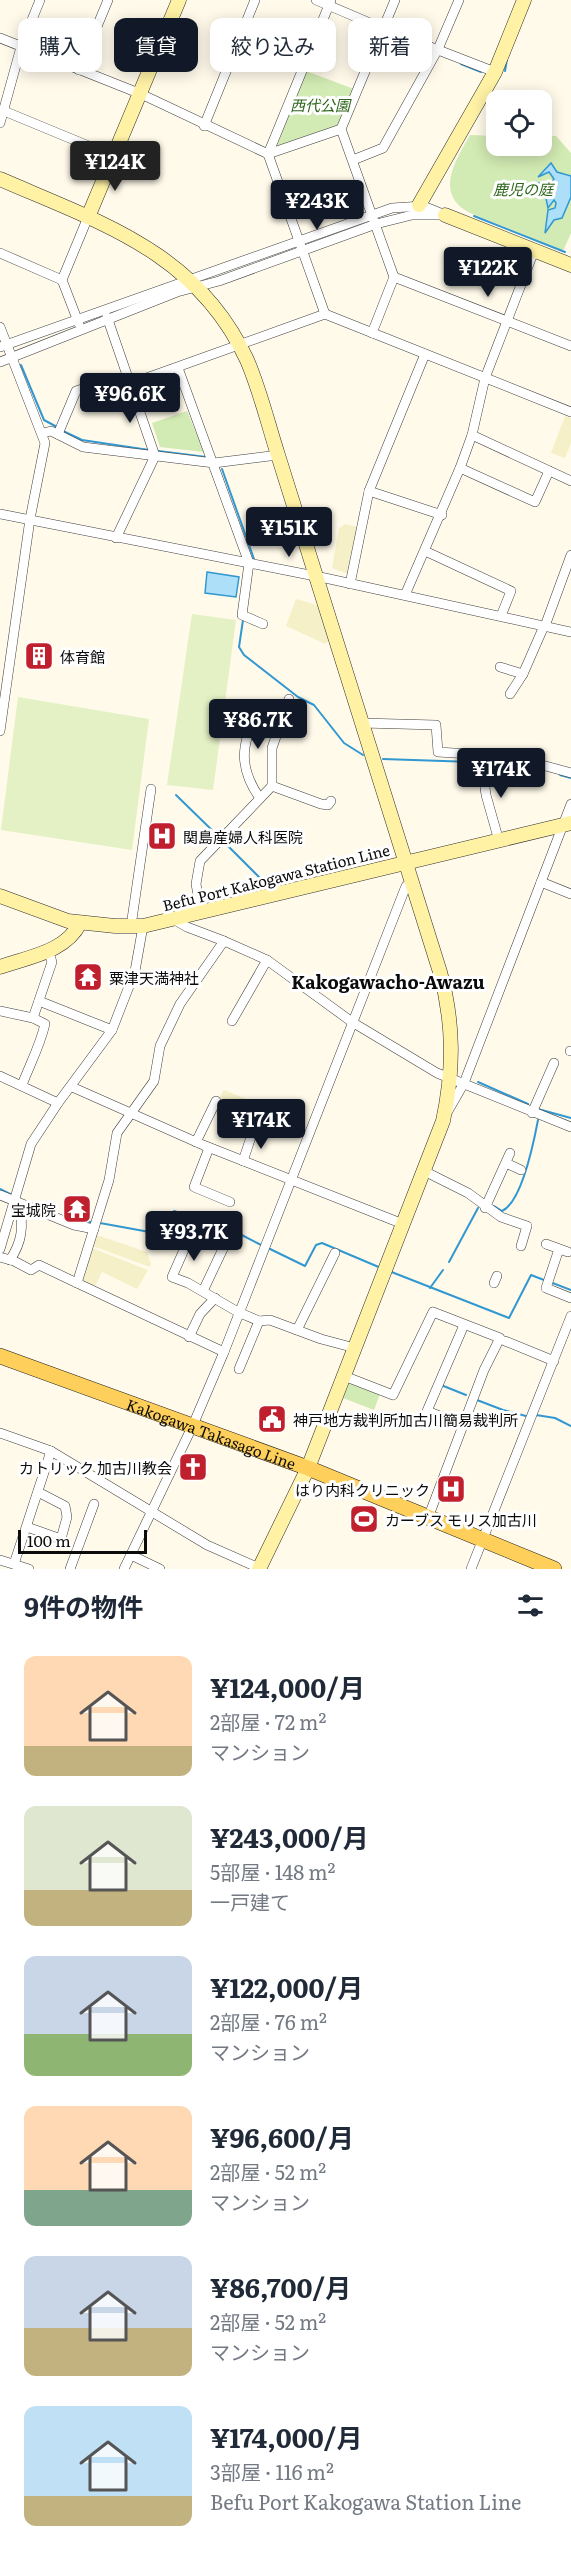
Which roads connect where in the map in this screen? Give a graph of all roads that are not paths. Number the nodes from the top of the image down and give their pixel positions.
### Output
1 (40, 0) edge
2 (108, 0) edge
3 (179, 0) edge
4 (255, 0) edge
5 (316, 0) edge
6 (395, 0) edge
7 (459, 0) edge
8 (524, 0) edge
9 (330, 3) edge
10 (33, 18) edge
11 (101, 18) edge
12 (361, 18) edge
13 (388, 18) edge
14 (0, 38) edge
15 (18, 47) edge
16 (432, 47) edge
17 (438, 49) junction
18 (18, 58) edge
19 (84, 72) edge
20 (366, 72) edge
21 (495, 72) junction
22 (141, 94) junction
23 (3, 111) junction
24 (0, 123) edge
25 (204, 126) junction
26 (341, 129) junction
27 (268, 154) junction
28 (113, 156) junction
29 (352, 160) junction
30 (0, 179) edge
31 (422, 206) junction
32 (445, 215) joint
33 (88, 217) junction
34 (374, 219) junction
35 (300, 246) junction
36 (534, 251) junction
37 (0, 253) edge
38 (571, 265) edge
39 (394, 277) junction
40 (62, 280) junction
41 (194, 283) junction
42 (105, 309) junction
43 (325, 314) junction
44 (77, 319) junction
45 (508, 320) junction
46 (108, 321) junction
47 (0, 327) edge
48 (81, 330) junction
49 (372, 333) junction
50 (571, 345) edge
51 (3, 346) edge
52 (239, 346) junction
53 (425, 354) junction
54 (11, 357) junction
55 (0, 362) edge
56 (178, 368) junction
57 (485, 378) junction
58 (131, 383) junction
59 (571, 412) edge
60 (43, 433) junction
61 (58, 434) junction
62 (472, 435) junction
63 (278, 455) junction
64 (155, 456) junction
65 (214, 463) junction
66 (460, 468) junction
67 (549, 471) junction
68 (571, 481) edge
69 (369, 491) junction
70 (0, 514) edge
71 (442, 515) junction
72 (30, 519) junction
73 (117, 538) junction
74 (425, 551) junction
75 (571, 555) edge
76 (249, 563) junction
77 (316, 577) junction
78 (350, 584) junction
79 (405, 595) junction
80 (501, 616) junction
81 (263, 624) dead end
82 (544, 626) junction
83 (571, 632) edge
84 (500, 667) dead end
85 (523, 674) junction
86 (3, 686) edge
87 (510, 694) dead end
88 (289, 699) dead end
89 (261, 704) dead end
90 (362, 723) junction
91 (0, 731) edge
92 (479, 761) junction
93 (571, 773) edge
94 (272, 786) junction
95 (151, 789) dead end
96 (260, 797) junction
97 (331, 801) dead end
98 (571, 804) edge
99 (567, 824) edge
100 (500, 841) junction
101 (406, 862) junction
102 (541, 882) junction
103 (412, 884) junction
104 (571, 894) edge
105 (0, 896) edge
106 (201, 911) junction
107 (173, 919) junction
108 (80, 923) junction
109 (137, 926) junction
110 (224, 941) junction
111 (48, 950) junction
112 (267, 960) junction
113 (0, 967) edge
114 (39, 1001) junction
115 (0, 1012) edge
116 (33, 1018) junction
117 (232, 1021) dead end
118 (352, 1022) junction
119 (112, 1030) junction
120 (554, 1063) dead end
121 (0, 1076) edge
122 (457, 1081) junction
123 (22, 1085) junction
124 (72, 1087) junction
125 (216, 1101) dead end
126 (58, 1102) junction
127 (130, 1112) junction
128 (532, 1113) junction
129 (571, 1127) edge
130 (253, 1131) dead end
131 (196, 1142) junction
132 (209, 1148) junction
133 (510, 1153) dead end
134 (243, 1161) junction
135 (506, 1163) junction
136 (521, 1170) dead end
137 (424, 1171) junction
138 (292, 1180) junction
139 (0, 1195) edge
140 (230, 1202) dead end
141 (17, 1204) junction
142 (485, 1208) junction
143 (403, 1224) junction
144 (95, 1225) junction
145 (190, 1236) dead end
146 (229, 1236) dead end
147 (546, 1244) dead end
148 (521, 1246) dead end
149 (0, 1249) edge
150 (335, 1253) dead end
151 (5, 1258) edge
152 (77, 1283) junction
153 (203, 1291) junction
154 (215, 1298) junction
155 (571, 1298) edge
156 (238, 1312) junction
157 (571, 1316) edge
158 (259, 1321) junction
159 (464, 1325) junction
160 (297, 1330) junction
161 (189, 1337) junction
162 (505, 1341) dead end
163 (355, 1348) junction
164 (224, 1352) junction
165 (0, 1356) edge
166 (554, 1361) junction
167 (239, 1369) dead end
168 (345, 1376) junction
169 (193, 1425) junction
170 (462, 1425) junction
171 (0, 1433) edge
172 (51, 1451) junction
173 (308, 1467) junction
174 (38, 1492) junction
175 (94, 1504) dead end
176 (151, 1514) junction
177 (428, 1518) junction
178 (27, 1527) junction
179 (483, 1540) junction
180 (131, 1555) junction
181 (0, 1560) edge
182 (14, 1564) junction
183 (259, 1568) edge
184 (29, 1569) edge
185 (70, 1569) edge
186 (124, 1569) edge
187 (160, 1569) edge
188 (471, 1569) edge
189 (554, 1569) edge

1 - 10 street
2 - 11 street
3 - 22 street
4 - 25 street
5 - 9 street
6 - 13 street
7 - 17 street
8 - 21 street
9 - 12 street
9 - 27 street
14 - 15 street
16 - 17 street
17 - 21 street
17 - 29 street
18 - 23 street
19 - 22 street
20 - 26 street
21 - 31 street
22 - 25 street
22 - 28 street
23 - 24 street
23 - 28 street
25 - 27 street
26 - 27 street
26 - 29 street
27 - 35 street
28 - 33 street
29 - 34 street
30 - 33 street
31 - 32 street
31 - 34 street
32 - 36 street
33 - 40 street
33 - 41 street
34 - 35 street
34 - 39 street
35 - 41 street
35 - 43 street
36 - 38 street
36 - 45 street
37 - 40 street
39 - 45 street
39 - 49 street
40 - 44 street
41 - 42 street
41 - 46 street
41 - 52 street
42 - 44 street
42 - 46 street
43 - 49 street
43 - 52 street
44 - 48 street
44 - 51 street
45 - 50 street
45 - 57 street
46 - 48 street
46 - 58 street
47 - 51 street
48 - 54 street
49 - 53 street
51 - 54 street
52 - 56 street
52 - 63 street
53 - 57 street
53 - 69 street
54 - 55 street
54 - 60 street
56 - 58 street
56 - 65 street
57 - 59 street
57 - 62 street
58 - 61 street
58 - 64 street
60 - 61 street
60 - 72 street
61 - 64 street
62 - 66 street
62 - 67 street
63 - 65 street
63 - 77 street
64 - 65 street
64 - 73 street
65 - 76 street
66 - 67 street
66 - 71 street
67 - 68 street
69 - 71 street
69 - 78 street
70 - 72 street
71 - 74 street
72 - 73 street
72 - 86 street
73 - 76 street
74 - 79 street
74 - 80 street
75 - 82 street
76 - 77 street
76 - 81 street
77 - 78 street
77 - 90 street
78 - 79 street
79 - 80 street
80 - 82 street
82 - 83 street
82 - 85 street
84 - 85 street
85 - 87 street
86 - 91 street
88 - 94 street
89 - 96 street
90 - 92 street
90 - 101 street
92 - 93 street
92 - 100 street
94 - 96 street
94 - 97 street
95 - 109 street
96 - 106 street
98 - 99 street
99 - 100 street, Befu Port Kakogawa Station Line
99 - 102 street
100 - 101 street, Befu Port Kakogawa Station Line
101 - 103 street
101 - 106 street, Befu Port Kakogawa Station Line
102 - 104 street
102 - 122 street
103 - 118 street
103 - 122 street
105 - 108 street, Befu Port Kakogawa Station Line
106 - 107 street, Befu Port Kakogawa Station Line
107 - 109 street, Befu Port Kakogawa Station Line
107 - 110 street
108 - 109 street, Befu Port Kakogawa Station Line
108 - 111 street
109 - 119 street
110 - 112 street
110 - 127 street
111 - 113 street
111 - 114 street
112 - 117 street
112 - 118 street
114 - 116 street
114 - 119 street
115 - 116 street
116 - 123 street
118 - 122 street
118 - 138 street
119 - 124 street
120 - 128 street
121 - 123 street
122 - 128 street
122 - 137 street
123 - 126 street
124 - 126 street
124 - 127 street
125 - 131 street
126 - 141 street
127 - 131 street
127 - 144 street
128 - 129 street
130 - 134 street
131 - 132 street
132 - 134 street
132 - 140 street
133 - 135 street
134 - 138 street
135 - 136 street
135 - 142 street
137 - 142 street
137 - 143 street
138 - 143 street
138 - 156 street
139 - 141 street
141 - 144 street
141 - 149 street
141 - 151 street
142 - 148 street
143 - 163 street
144 - 152 street
145 - 153 street
146 - 153 street
147 - 155 street
150 - 160 street
151 - 152 street
152 - 161 street
153 - 154 street
154 - 156 street
154 - 161 street
156 - 158 street
156 - 164 street
157 - 166 street
158 - 160 street
158 - 167 street
159 - 168 street
159 - 170 street
159 - 170 street
160 - 163 street
161 - 164 street
162 - 166 street
163 - 168 street
164 - 169 street
165 - 169 main road, Kakogawa Takasago Line
166 - 179 street
168 - 173 street
169 - 173 main road, Kakogawa Takasago Line
169 - 176 street
170 - 177 street
171 - 172 street
172 - 174 street
172 - 176 street
173 - 177 main road, Kakogawa Takasago Line
173 - 183 street
174 - 178 street
174 - 178 street
175 - 185 street
176 - 180 street
176 - 183 street
177 - 179 main road, Kakogawa Takasago Line
178 - 182 street
179 - 188 street
179 - 189 main road, Kakogawa Takasago Line
180 - 186 street
180 - 187 street
181 - 182 street
182 - 184 street

